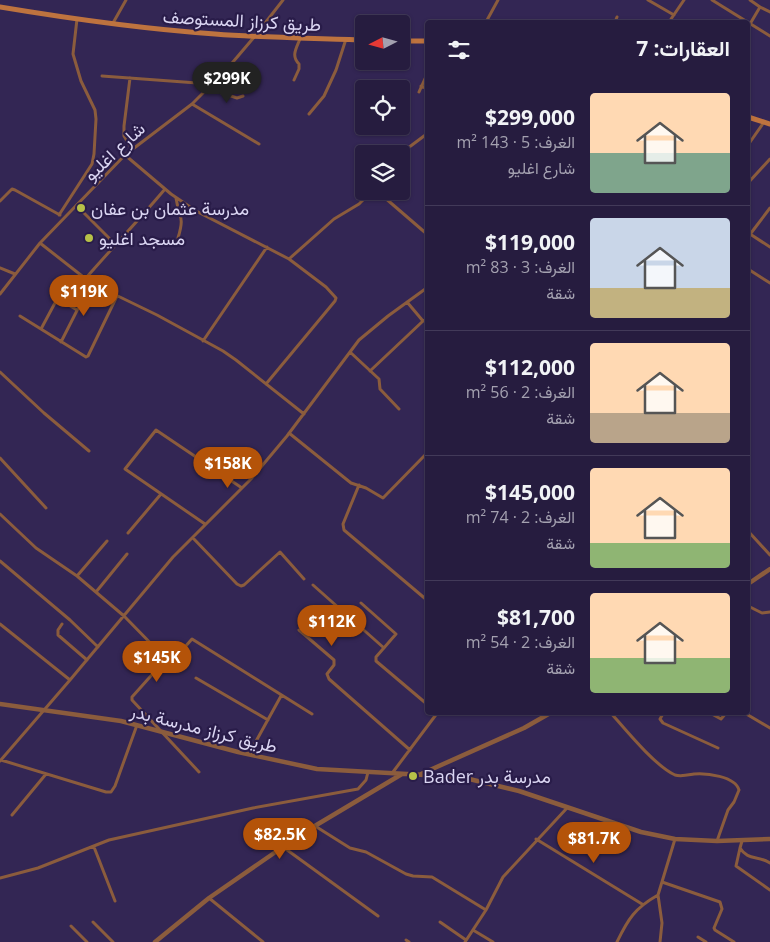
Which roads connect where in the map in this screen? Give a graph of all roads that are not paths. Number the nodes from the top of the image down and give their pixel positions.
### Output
1 (126, 0) edge
2 (283, 0) edge
3 (498, 0) edge
4 (648, 0) edge
5 (684, 0) edge
6 (712, 0) edge
7 (750, 0) edge
8 (0, 7) edge
9 (760, 7) junction
10 (770, 12) edge
11 (674, 15) junction
12 (617, 17) dead end
13 (77, 19) junction
14 (487, 20) edge
15 (615, 20) edge
16 (670, 20) edge
17 (744, 20) edge
18 (112, 24) junction
19 (750, 24) joint
20 (255, 36) junction
21 (770, 36) edge
22 (300, 38) junction
23 (346, 40) junction
24 (355, 40) edge
25 (410, 41) edge
26 (425, 41) edge
27 (102, 76) dead end
28 (130, 78) junction
29 (425, 78) edge
30 (294, 80) dead end
31 (211, 84) junction
32 (421, 86) junction
33 (207, 88) junction
34 (425, 88) edge
35 (419, 92) dead end
36 (243, 96) dead end
37 (192, 104) junction
38 (309, 114) dead end
39 (750, 118) edge
40 (767, 123) edge
41 (425, 135) edge
42 (750, 143) edge
43 (259, 144) dead end
44 (410, 146) edge
45 (132, 149) junction
46 (125, 155) junction
47 (770, 159) edge
48 (750, 181) edge
49 (165, 189) junction
50 (176, 198) junction
51 (363, 200) edge
52 (387, 200) edge
53 (0, 201) edge
54 (77, 206) junction
55 (770, 208) edge
56 (59, 215) junction
57 (64, 218) junction
58 (425, 232) edge
59 (750, 234) edge
60 (750, 236) edge
61 (178, 238) dead end
62 (40, 243) junction
63 (115, 244) junction
64 (268, 246) junction
65 (770, 247) edge
66 (289, 259) junction
67 (0, 268) edge
68 (750, 270) edge
69 (15, 274) junction
70 (86, 278) junction
71 (91, 283) junction
72 (770, 283) edge
73 (425, 289) edge
74 (0, 294) edge
75 (117, 296) junction
76 (406, 302) junction
77 (77, 310) junction
78 (20, 316) dead end
79 (423, 321) joint
80 (41, 329) junction
81 (203, 341) junction
82 (61, 342) junction
83 (350, 352) junction
84 (370, 371) junction
85 (0, 372) edge
86 (266, 384) junction
87 (399, 408) dead end
88 (304, 414) junction
89 (289, 433) junction
90 (89, 451) dead end
91 (425, 455) edge
92 (0, 459) edge
93 (359, 485) junction
94 (242, 488) junction
95 (161, 494) junction
96 (46, 508) dead end
97 (0, 514) edge
98 (205, 524) junction
99 (750, 533) edge
100 (128, 534) dead end
101 (192, 537) junction
102 (107, 541) dead end
103 (126, 554) dead end
104 (770, 555) edge
105 (0, 561) edge
106 (770, 569) edge
107 (77, 576) junction
108 (304, 579) dead end
109 (750, 583) edge
110 (313, 585) dead end
111 (96, 592) junction
112 (425, 598) edge
113 (361, 603) dead end
114 (750, 607) edge
115 (770, 612) edge
116 (124, 616) junction
117 (0, 624) edge
118 (62, 624) dead end
119 (298, 630) dead end
120 (98, 647) junction
121 (384, 648) junction
122 (166, 659) junction
123 (88, 660) junction
124 (196, 678) dead end
125 (70, 680) junction
126 (281, 696) junction
127 (425, 703) edge
128 (0, 704) edge
129 (45, 709) junction
130 (312, 714) dead end
131 (436, 715) edge
132 (547, 715) edge
133 (613, 715) edge
134 (662, 715) edge
135 (714, 715) edge
136 (724, 715) edge
137 (748, 715) edge
138 (268, 720) junction
139 (137, 725) junction
140 (770, 728) edge
141 (162, 731) junction
142 (718, 748) dead end
143 (410, 750) junction
144 (249, 754) junction
145 (1, 760) edge
146 (199, 772) dead end
147 (368, 772) junction
148 (393, 772) junction
149 (46, 774) junction
150 (402, 774) junction
151 (419, 775) junction
152 (567, 807) junction
153 (12, 815) dead end
154 (315, 826) junction
155 (675, 839) junction
156 (770, 839) edge
157 (536, 840) junction
158 (717, 841) junction
159 (742, 841) junction
160 (283, 846) junction
161 (94, 847) junction
162 (740, 848) junction
163 (770, 863) edge
164 (0, 878) edge
165 (662, 882) junction
166 (770, 890) edge
167 (658, 895) junction
168 (209, 898) junction
169 (115, 901) dead end
170 (642, 904) junction
171 (486, 910) junction
172 (378, 916) dead end
173 (92, 922) dead end
174 (440, 922) dead end
175 (71, 926) dead end
176 (473, 930) junction
177 (698, 938) dead end
178 (466, 941) edge
179 (87, 942) edge
180 (113, 942) edge
181 (155, 942) edge
182 (263, 942) edge
183 (493, 942) edge
184 (617, 942) edge
185 (660, 942) edge
186 (706, 942) edge
187 (734, 942) edge

1 - 18 street
2 - 20 street, شارع اغليو
3 - 14 street
4 - 11 street
5 - 11 street
6 - 17 street
7 - 9 street
8 - 13 main road, طريق كرزاز المستوصف
9 - 10 street
9 - 19 street
11 - 16 street
12 - 15 street
13 - 18 main road, طريق كرزاز المستوصف
13 - 56 street
18 - 20 main road, طريق كرزاز المستوصف
19 - 21 street
20 - 22 main road, طريق كرزاز المستوصف
20 - 31 street, شارع اغليو
22 - 23 main road, طريق كرزاز المستوصف
22 - 30 street
23 - 24 main road, طريق كرزاز المستوصف
23 - 38 street
25 - 26 main road
27 - 28 street
28 - 31 street
28 - 45 street
29 - 32 street
31 - 33 street, شارع اغليو
32 - 34 street
32 - 35 street
33 - 36 street
33 - 37 street, شارع اغليو
37 - 43 street
37 - 45 street, شارع اغليو
39 - 40 main road
40 - 42 street
41 - 44 street
45 - 46 street, شارع اغليو
46 - 49 street
46 - 54 street, شارع اغليو
47 - 48 street
49 - 50 street
49 - 63 street
50 - 61 street
50 - 64 street
51 - 66 street
52 - 58 street
53 - 56 street
54 - 57 street, شارع اغليو
54 - 63 street
55 - 59 street
56 - 57 street
57 - 62 street, شارع اغليو
60 - 65 street
62 - 69 street, شارع اغليو
62 - 70 street
63 - 70 street
64 - 66 street
64 - 81 street
66 - 86 street
67 - 69 street
68 - 72 street
69 - 74 street, شارع اغليو
70 - 71 street
71 - 75 street
71 - 77 street
73 - 76 street
75 - 81 street
75 - 82 street
76 - 79 street
76 - 83 street
77 - 80 street
77 - 82 street
78 - 80 street
79 - 84 street
80 - 82 street
81 - 86 street
83 - 84 street
83 - 88 street
84 - 87 street
85 - 90 street
86 - 88 street
88 - 89 street
89 - 93 street
89 - 94 street
91 - 93 street
92 - 96 street
93 - 112 street
94 - 95 street
94 - 98 street
95 - 98 street
95 - 100 street
97 - 107 street
98 - 101 street
99 - 104 street
101 - 108 street
101 - 116 street
102 - 107 street
103 - 111 street
105 - 120 street
106 - 109 street
107 - 111 street
110 - 121 street
111 - 116 street
113 - 121 street
114 - 115 street
116 - 120 street
116 - 122 street
117 - 125 street
118 - 123 street
119 - 143 street
120 - 123 street
121 - 127 street
122 - 126 street
122 - 141 street
123 - 125 street
124 - 138 street
125 - 129 street
126 - 130 street
126 - 138 street
128 - 129 street, طريق كرزاز مدرسة بدر
129 - 139 street, طريق كرزاز مدرسة بدر
129 - 145 street
131 - 143 street
132 - 151 street
133 - 158 street
134 - 142 street
135 - 136 street
137 - 140 street
138 - 144 street
139 - 141 street, طريق كرزاز مدرسة بدر
139 - 149 street
141 - 144 street, طريق كرزاز مدرسة بدر
141 - 146 street
143 - 148 street
144 - 147 street, طريق كرزاز مدرسة بدر
145 - 149 street
147 - 148 street, طريق كرزاز مدرسة بدر
147 - 161 street
148 - 150 street, طريق كرزاز مدرسة بدر
149 - 153 street
150 - 151 street, طريق كرزاز مدرسة بدر
150 - 154 street
151 - 152 street, طريق كرزاز مدرسة بدر
152 - 155 street, طريق كرزاز مدرسة بدر
152 - 157 street
154 - 160 street
154 - 171 street
155 - 158 street, طريق كرزاز مدرسة بدر
155 - 165 street
156 - 159 street, طريق كرزاز مدرسة بدر
157 - 170 street
157 - 171 street
158 - 159 street, طريق كرزاز مدرسة بدر
159 - 162 street
160 - 168 street
160 - 172 street
161 - 164 street
161 - 169 street
162 - 163 street
162 - 166 street
165 - 167 street
165 - 187 street
167 - 170 street
167 - 185 street
168 - 181 street
168 - 182 street
170 - 184 street
171 - 176 street
173 - 180 street
174 - 178 street
175 - 179 street
176 - 178 street
176 - 183 street
177 - 186 street

